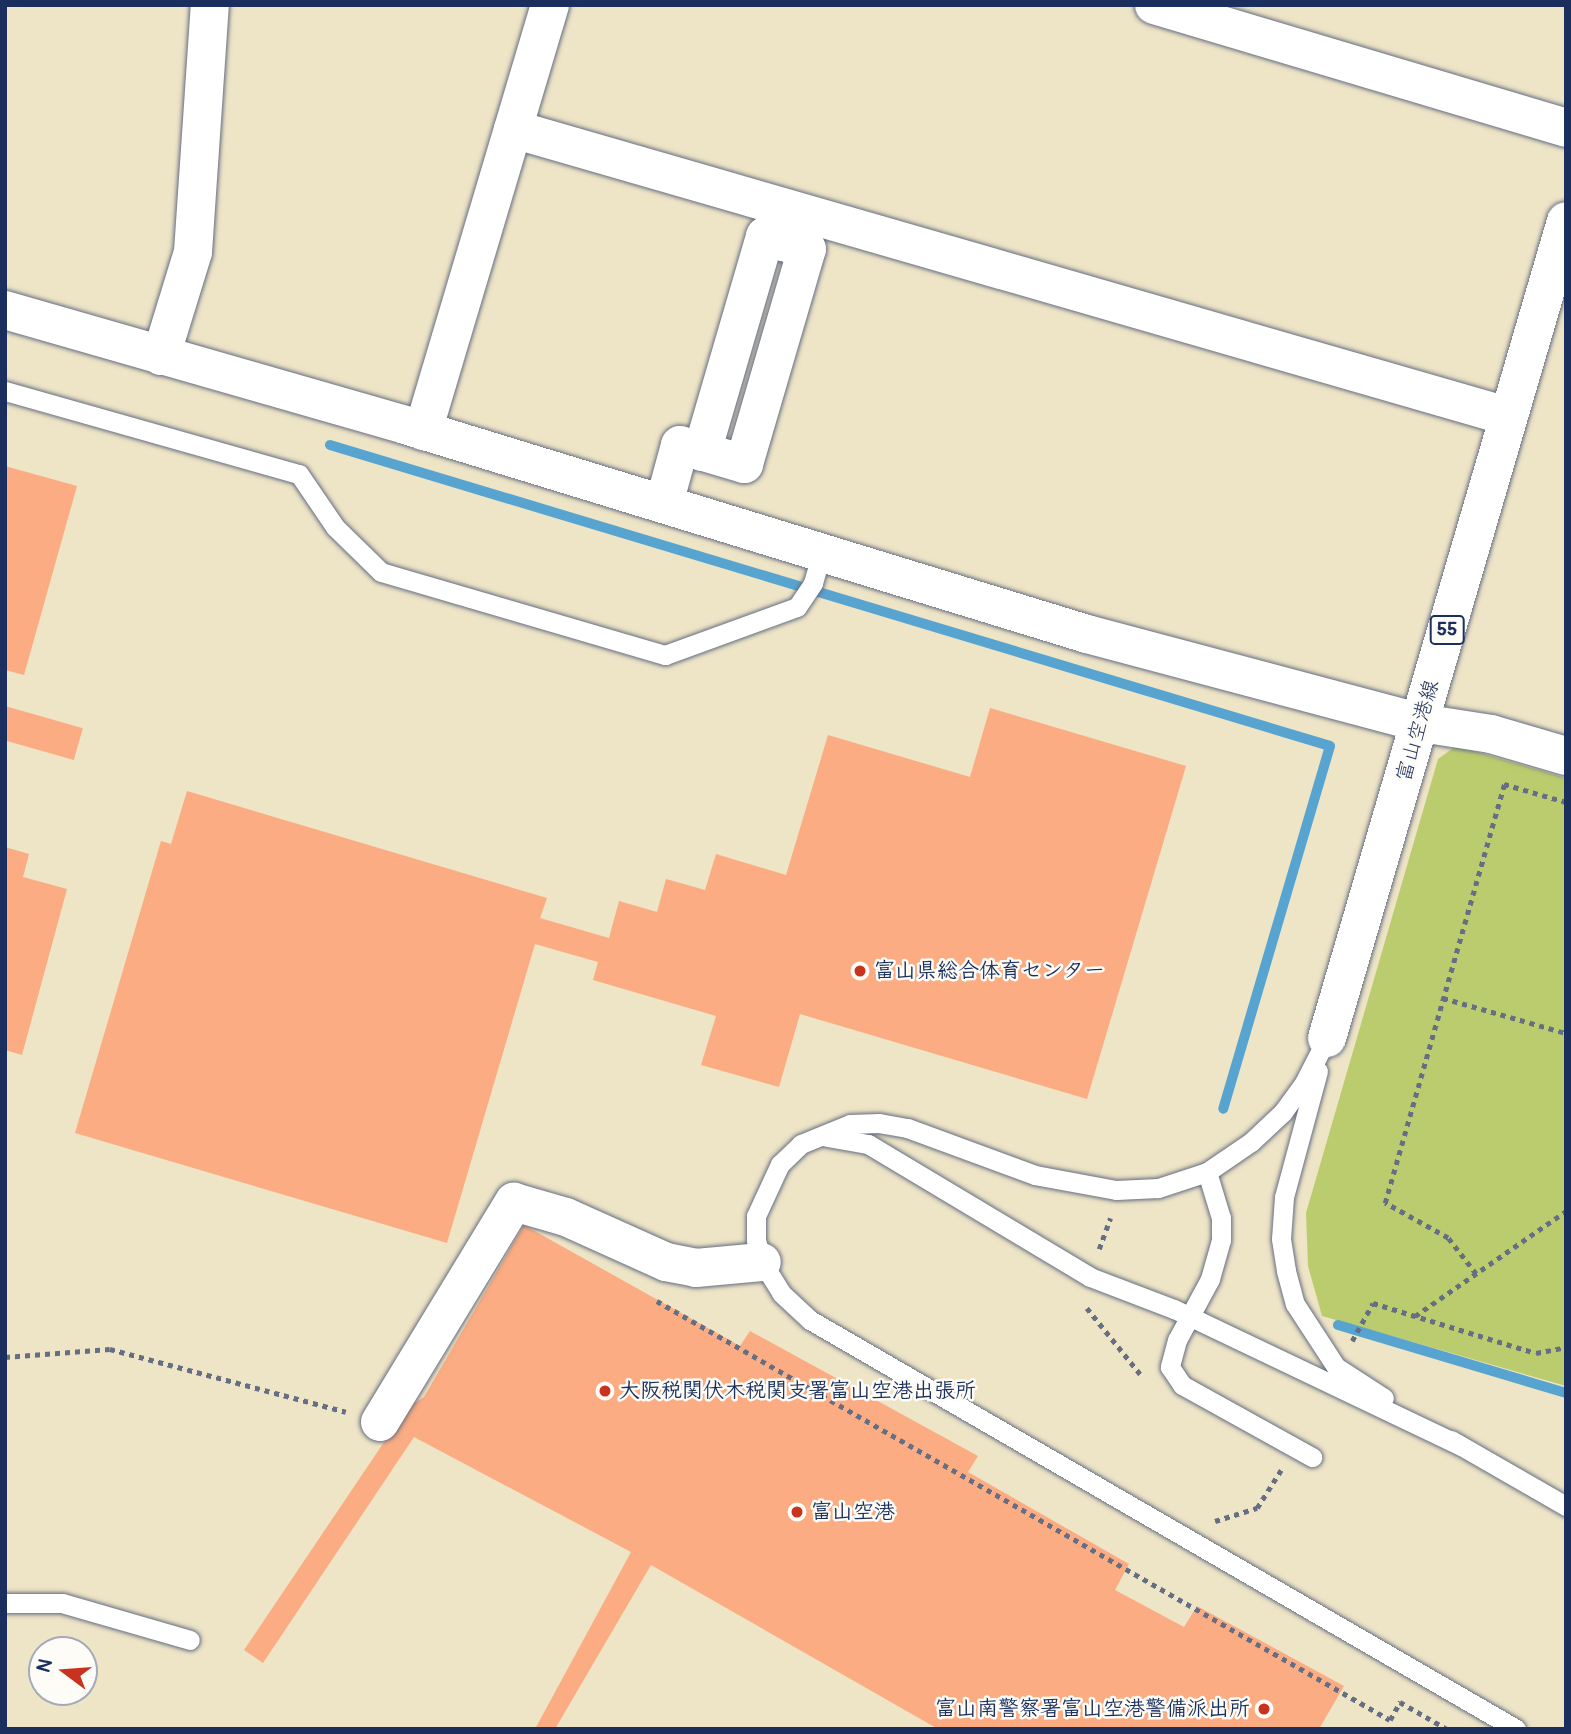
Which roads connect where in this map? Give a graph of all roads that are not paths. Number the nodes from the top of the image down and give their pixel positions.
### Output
1 (210, 5) edge
2 (550, 5) edge
3 (1154, 5) edge
4 (1566, 128) edge
5 (513, 129) junction
6 (1566, 221) edge
7 (788, 227) junction
8 (5, 310) edge
9 (161, 356) junction
10 (5, 391) edge
11 (1507, 416) junction
12 (423, 431) junction
13 (664, 504) junction
14 (818, 568) junction
15 (1421, 723) junction
16 (1566, 756) edge
17 (1327, 1038) junction
18 (801, 1144) junction
19 (1207, 1172) junction
20 (762, 1262) junction
21 (1190, 1317) junction
22 (380, 1422) road end
23 (1461, 1446) junction
24 (1312, 1457) dead end
25 (1566, 1506) edge
26 (5, 1604) edge
27 (190, 1640) dead end
28 (1516, 1729) edge

1 - 9 street
2 - 5 street
3 - 4 street
5 - 7 street
5 - 12 street
6 - 11 street, 富山空港線 / 55
7 - 11 street
7 - 13 street
8 - 9 street
9 - 12 street
10 - 14 lane
11 - 15 street, 富山空港線 / 55
12 - 13 street
13 - 14 street
14 - 15 street
15 - 16 street
15 - 17 street, 富山空港線 / 55
17 - 19 lane
17 - 23 lane
18 - 19 lane
18 - 20 lane
18 - 21 lane
19 - 21 lane
20 - 22 street
20 - 28 lane
21 - 23 lane
21 - 24 lane
23 - 25 lane
26 - 27 lane

